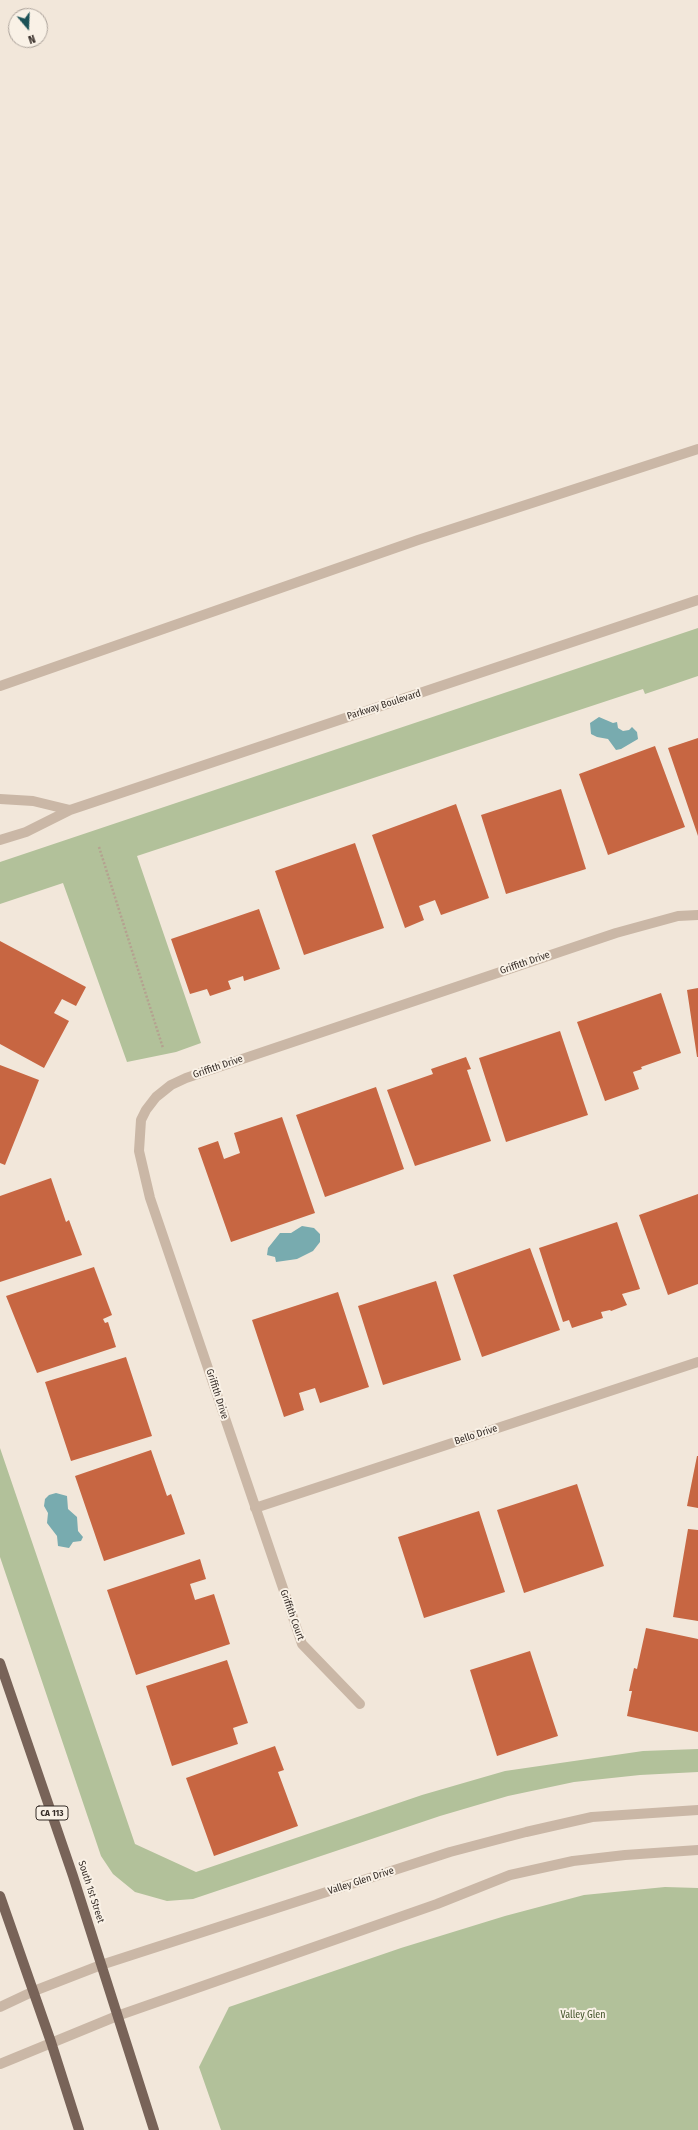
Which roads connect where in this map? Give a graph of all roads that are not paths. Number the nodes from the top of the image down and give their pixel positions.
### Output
1 (698, 449) edge
2 (698, 600) edge
3 (0, 686) edge
4 (0, 799) edge
5 (70, 810) junction
6 (0, 840) edge
7 (698, 915) edge
8 (698, 1362) edge
9 (255, 1508) junction
10 (0, 1663) edge
11 (360, 1704) dead end
12 (698, 1810) edge
13 (698, 1850) edge
14 (0, 1896) edge
15 (101, 1964) junction
16 (34, 1991) junction
17 (0, 2007) edge
18 (117, 2016) junction
19 (51, 2042) junction
20 (0, 2064) edge
21 (80, 2130) edge
22 (154, 2130) edge

1 - 3 street
2 - 5 street, Parkway Boulevard
4 - 5 street
5 - 6 street, Parkway Boulevard
7 - 9 street, Griffith Drive
8 - 9 street, Bello Drive
9 - 11 street, Griffith Court
10 - 15 main road, South 1st Street / CA 113
12 - 15 street, Valley Glen Drive
13 - 18 street
14 - 16 main road
15 - 16 street, Valley Glen Drive
15 - 18 main road, South 1st Street / CA 113
16 - 17 street, Valley Glen Drive
16 - 19 main road
18 - 19 street
18 - 22 main road, South 1st Street / CA 113
19 - 20 street
19 - 21 main road

